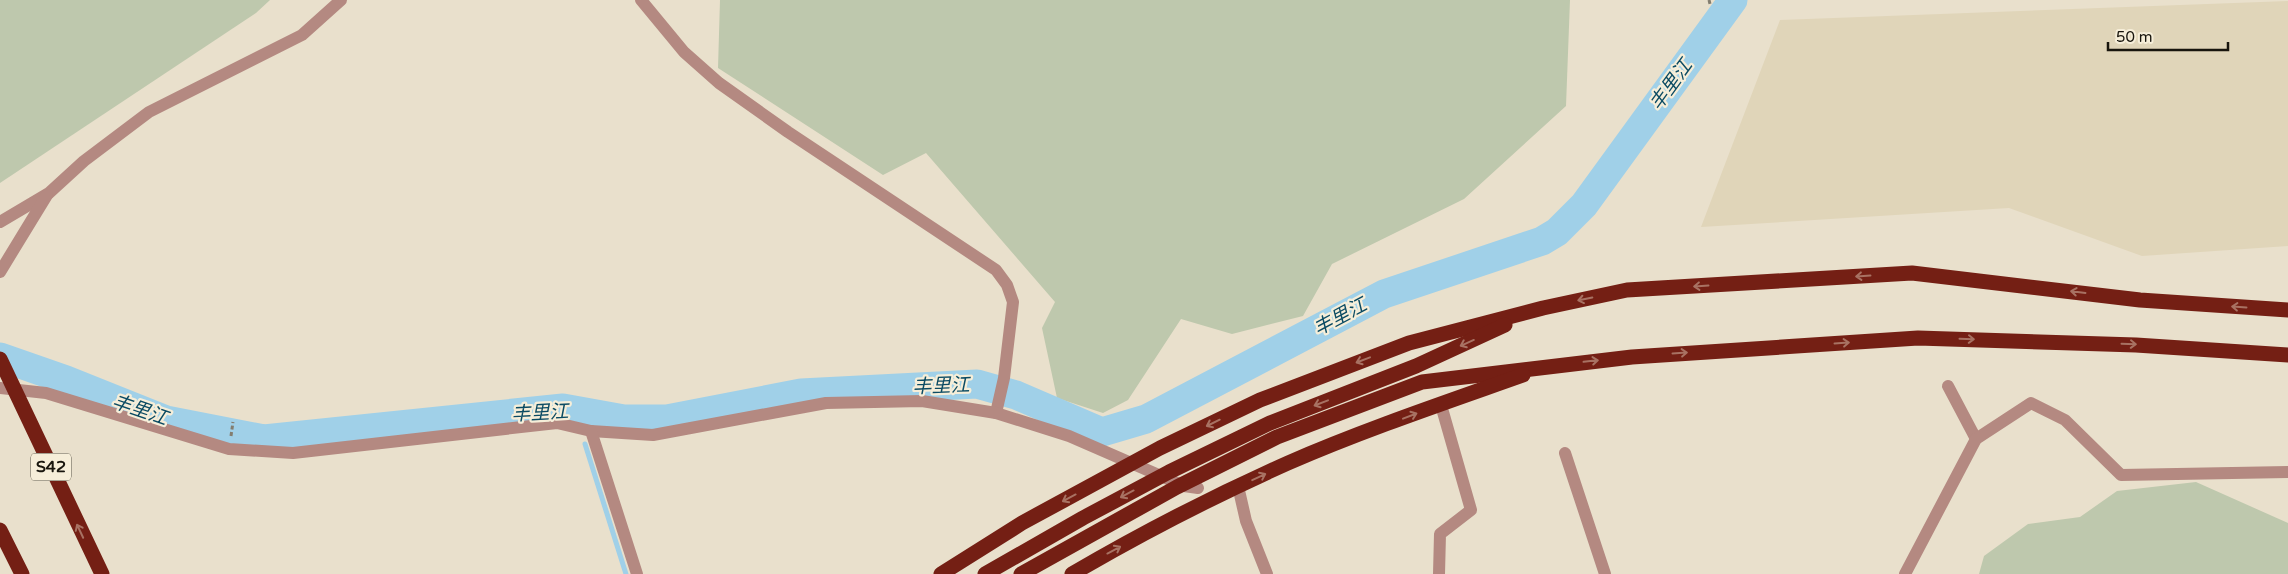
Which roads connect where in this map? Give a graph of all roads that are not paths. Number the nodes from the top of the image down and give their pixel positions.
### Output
1 (341, 0) edge
2 (642, 0) edge
3 (49, 192) junction
4 (0, 222) edge
5 (0, 272) edge
6 (1543, 308) junction
7 (2288, 310) edge
8 (2288, 355) edge
9 (0, 359) edge
10 (1550, 366) junction
11 (1948, 386) dead end
12 (0, 388) edge
13 (997, 409) junction
14 (1437, 410) junction
15 (590, 431) junction
16 (1976, 439) junction
17 (1565, 452) dead end
18 (2288, 472) edge
19 (1238, 486) dead end
20 (1198, 488) dead end
21 (0, 530) edge
22 (22, 574) edge
23 (104, 574) edge
24 (637, 574) edge
25 (941, 574) edge
26 (985, 574) edge
27 (1020, 574) edge
28 (1072, 574) edge
29 (1267, 574) edge
30 (1438, 574) edge
31 (1605, 574) edge
32 (1905, 574) edge

1 - 3 street
2 - 13 street
3 - 4 street
3 - 5 street
7 -> 6 highway
6 -> 25 highway
6 -> 26 highway
10 -> 8 highway
23 -> 9 highway, S42
10 - 14 highway
10 - 27 highway
11 - 16 street
12 - 15 street
13 - 15 street
13 - 20 street
28 -> 14 highway
14 - 30 street
15 - 24 street
16 - 18 street
16 - 32 street
17 - 31 street
19 - 29 street
21 - 22 highway

